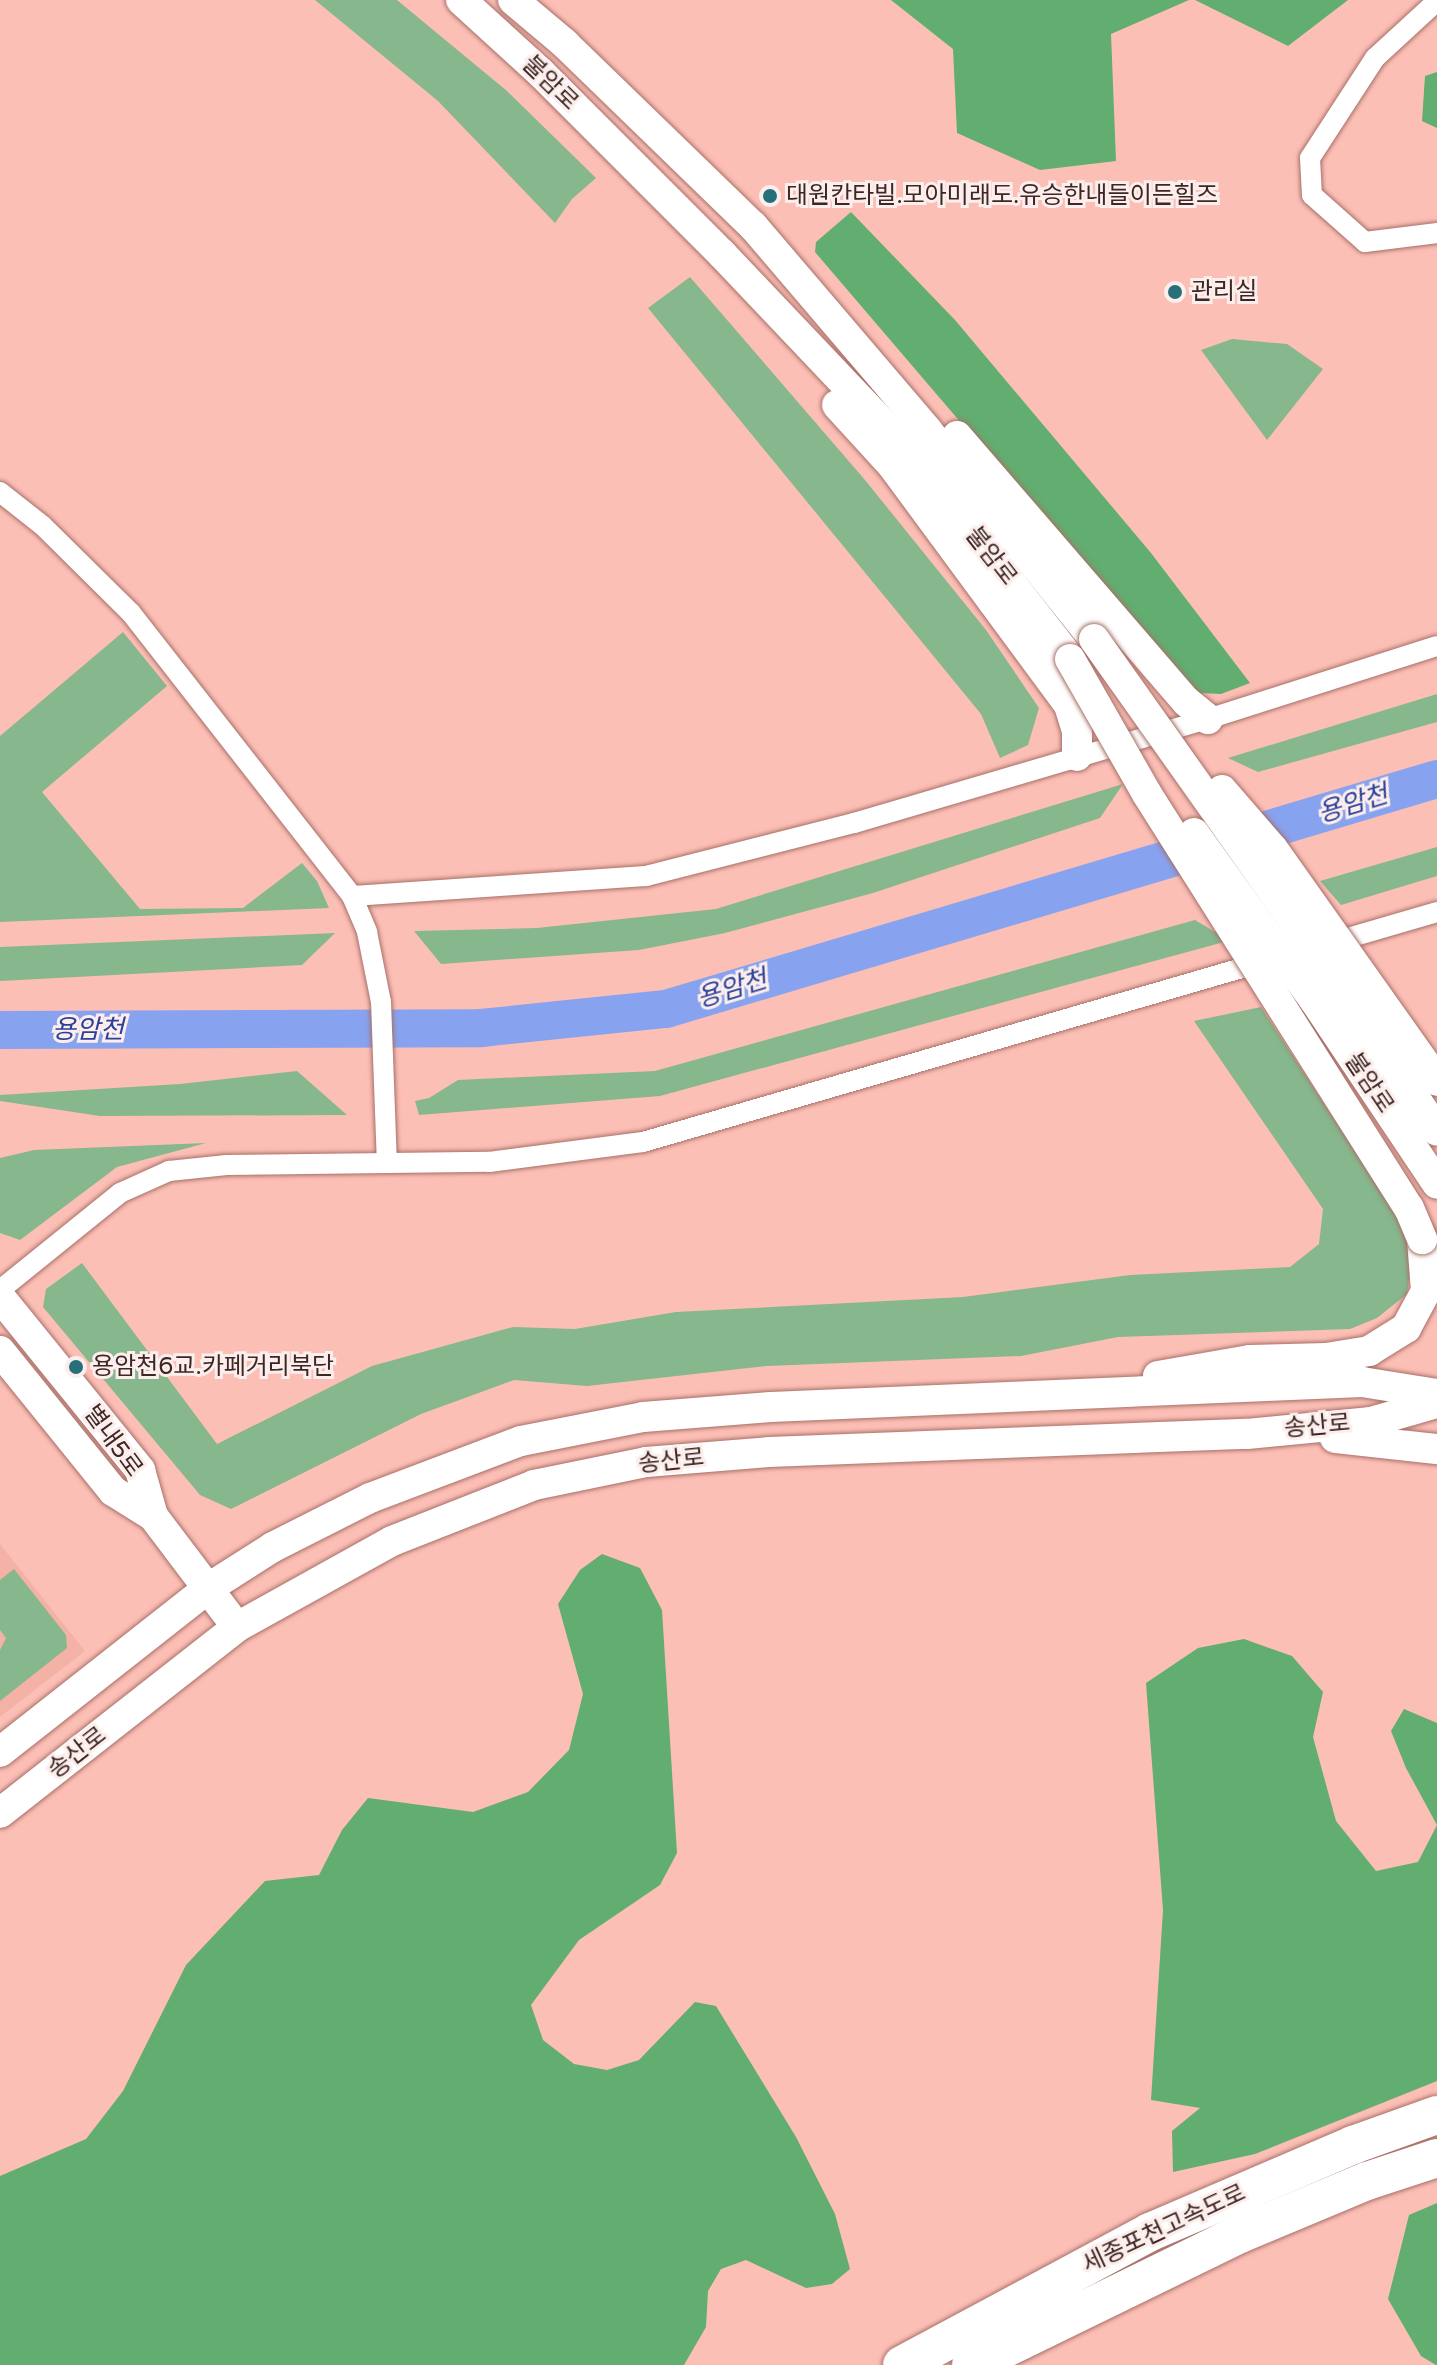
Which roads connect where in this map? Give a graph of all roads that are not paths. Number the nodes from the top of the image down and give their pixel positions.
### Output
1 (436, 0) edge
2 (461, 0) edge
3 (513, 0) edge
4 (528, 0) edge
5 (1437, 1) edge
6 (564, 43) junction
7 (541, 73) junction
8 (753, 226) junction
9 (1437, 233) edge
10 (722, 254) junction
11 (0, 492) edge
12 (1094, 639) junction
13 (1437, 646) edge
14 (1070, 659) junction
15 (1208, 719) junction
16 (1077, 756) junction
17 (352, 896) junction
18 (1437, 912) edge
19 (1437, 1081) edge
20 (1437, 1131) edge
21 (387, 1162) junction
22 (1437, 1184) edge
23 (1430, 1252) edge
24 (0, 1290) edge
25 (0, 1297) edge
26 (0, 1351) edge
27 (1437, 1394) edge
28 (1039, 1396) junction
29 (1437, 1403) edge
30 (1265, 1431) junction
31 (1437, 1449) edge
32 (153, 1516) junction
33 (207, 1589) junction
34 (237, 1627) junction
35 (0, 1752) edge
36 (0, 1813) edge
37 (1437, 2115) edge
38 (1437, 2158) edge
39 (902, 2365) edge
40 (971, 2365) edge

1 - 7 street
2 - 7 street, 불암로
3 - 6 street, 불암로
4 - 6 street
5 - 9 street
6 - 8 street, 불암로
7 - 10 street, 불암로
8 - 12 street, 불암로
8 - 15 street
10 - 14 street, 불암로
10 - 16 street
11 - 17 street
12 - 19 street, bridge
12 - 20 street, 불암로, bridge
13 - 15 street
14 - 22 street, 불암로, bridge
14 - 23 street, bridge
15 - 16 street
16 - 17 street
17 - 21 street
18 - 21 street
21 - 24 street
23 - 28 street
25 - 32 street, 별내5로
26 - 32 street, 별내5로
27 - 28 street, 송산로
28 - 33 street, 송산로
29 - 30 street, 송산로
30 - 31 street
30 - 34 street, 송산로
32 - 33 street, 별내5로
33 - 34 street, 별내5로
33 - 35 street, 송산로
34 - 36 street, 송산로
37 - 39 highway, 세종포천고속도로
38 - 40 highway, 세종포천고속도로

